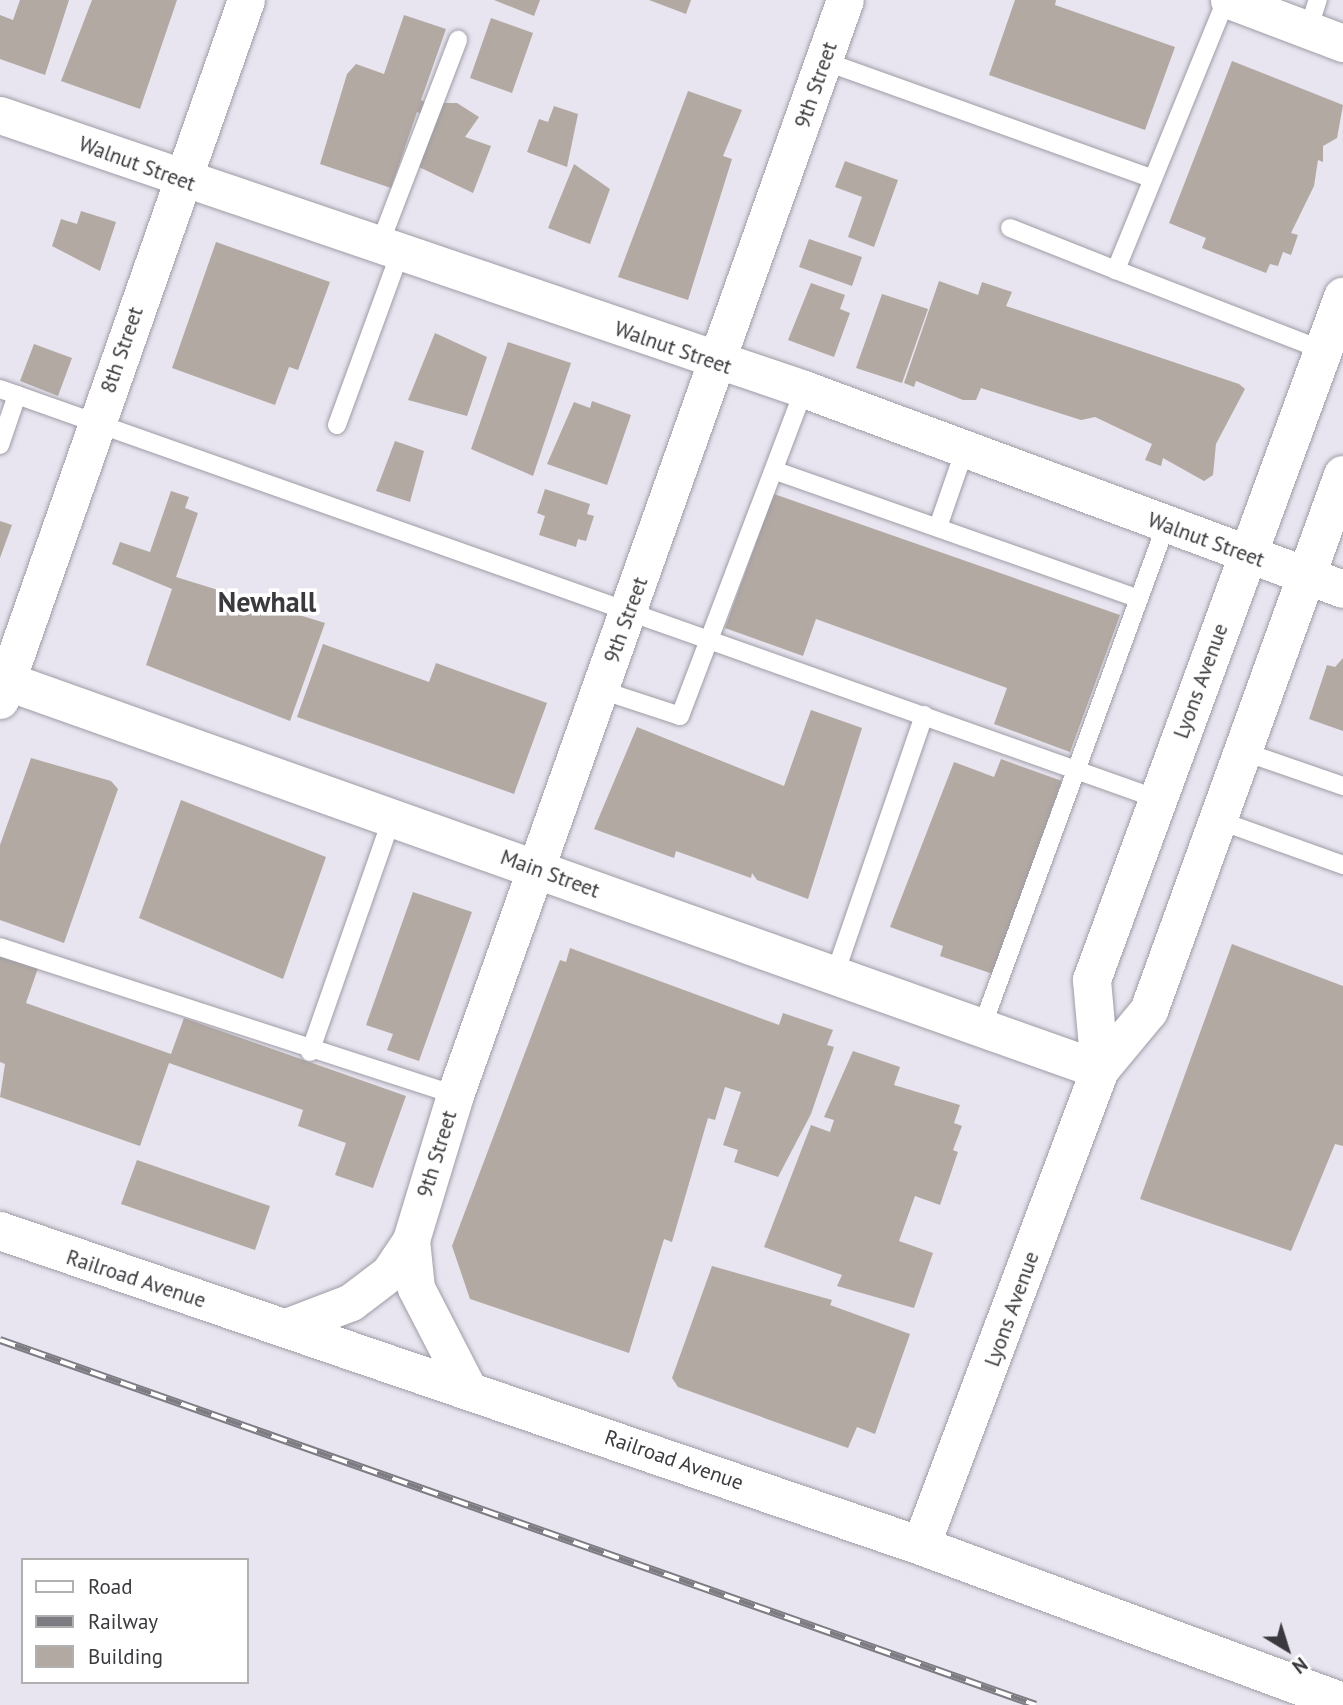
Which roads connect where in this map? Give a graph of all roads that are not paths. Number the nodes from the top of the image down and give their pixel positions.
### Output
1 (246, 0) edge
2 (845, 0) edge
3 (1227, 0) edge
4 (1313, 15) edge
5 (458, 40) dead end
6 (1343, 43) edge
7 (824, 61) junction
8 (0, 115) edge
9 (1151, 178) junction
10 (181, 181) junction
11 (1010, 228) dead end
12 (389, 249) junction
13 (1116, 270) junction
14 (1343, 297) edge
15 (1322, 350) junction
16 (720, 365) junction
17 (804, 390) junction
18 (8, 392) edge
19 (97, 423) junction
20 (337, 425) dead end
21 (0, 445) edge
22 (965, 449) junction
23 (776, 471) junction
24 (1343, 475) edge
25 (939, 524) junction
26 (1166, 525) junction
27 (1247, 555) junction
28 (1304, 576) junction
29 (1343, 589) edge
30 (1139, 599) junction
31 (630, 610) junction
32 (710, 639) junction
33 (2, 687) edge
34 (601, 690) junction
35 (925, 715) junction
36 (1242, 751) junction
37 (1077, 770) junction
38 (1343, 786) edge
39 (1158, 799) junction
40 (393, 815) junction
41 (1218, 820) junction
42 (1343, 865) edge
43 (540, 869) junction
44 (0, 947) edge
45 (835, 974) junction
46 (982, 1027) junction
47 (310, 1052) junction
48 (1100, 1070) junction
49 (455, 1095) junction
50 (0, 1231) edge
51 (411, 1240) junction
52 (286, 1327) junction
53 (467, 1387) junction
54 (921, 1546) junction
55 (1343, 1702) edge

1 - 10 street, 8th Street
2 - 7 street, 9th Street
3 - 4 street
3 - 9 lane
4 - 6 street
5 - 12 lane
7 - 9 lane
7 - 16 street, 9th Street
8 - 10 street, Walnut Street
9 - 13 lane
10 - 12 street, Walnut Street
10 - 19 street, 8th Street
11 - 13 lane
12 - 16 street, Walnut Street
12 - 20 lane
13 - 15 lane
14 - 15 main road, Lyons Avenue
15 - 27 main road, Lyons Avenue
16 - 17 street, Walnut Street
16 - 31 street, 9th Street
17 - 22 street, Walnut Street
17 - 23 lane
18 - 19 lane
18 - 21 lane
19 - 31 lane
19 - 33 street, 8th Street
22 - 25 lane
22 - 26 street, Walnut Street
23 - 25 lane
23 - 32 lane
24 - 28 main road, Lyons Avenue
25 - 30 lane
26 - 27 street, Walnut Street
26 - 30 lane
27 - 28 street, Walnut Street
27 - 39 main road, Lyons Avenue
28 - 29 street, Walnut Street
28 - 36 main road, Lyons Avenue
30 - 37 lane
31 - 32 lane
31 - 34 street, 9th Street
32 - 34 lane
32 - 35 lane
33 - 40 main road, Main Street
34 - 43 street, 9th Street
35 - 37 lane
35 - 45 lane
36 - 38 lane
36 - 41 main road, Lyons Avenue
37 - 39 lane
37 - 46 lane
39 - 48 main road, Lyons Avenue
40 - 43 main road, Main Street
40 - 47 lane
41 - 42 lane
41 - 48 main road, Lyons Avenue
43 - 45 main road, Main Street
43 - 49 street, 9th Street
44 - 47 lane
45 - 46 main road, Main Street
46 - 48 main road, Main Street
47 - 49 lane
48 - 54 main road, Lyons Avenue
49 - 51 street, 9th Street
50 - 52 main road, Railroad Avenue
51 - 52 street, 9th Street
51 - 53 street, 9th Street
52 - 53 main road, Railroad Avenue
53 - 54 main road, Railroad Avenue
54 - 55 main road, Railroad Avenue

